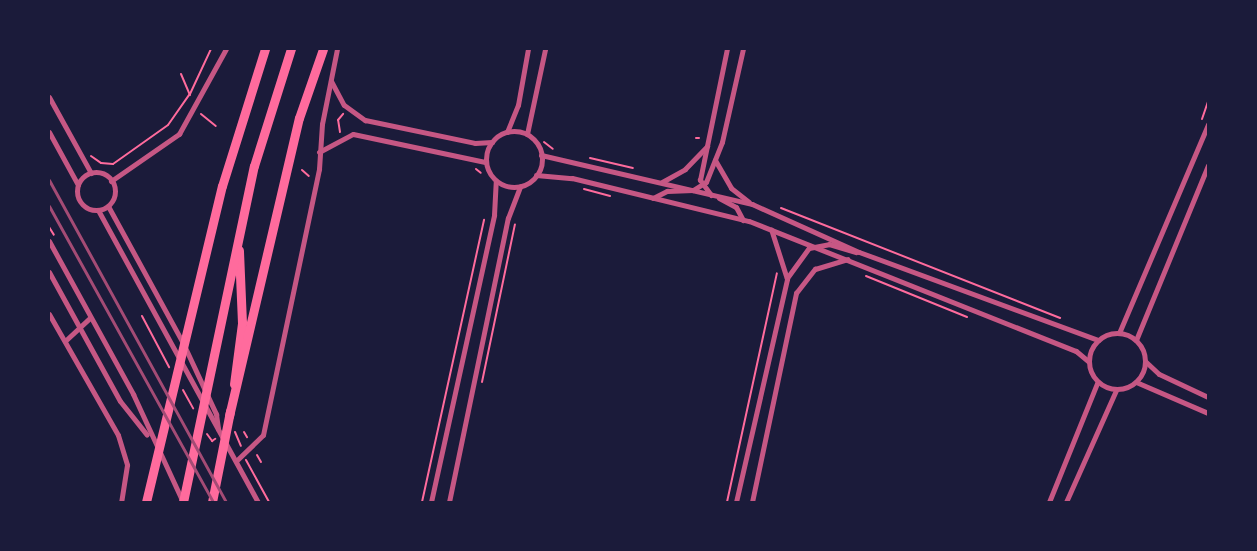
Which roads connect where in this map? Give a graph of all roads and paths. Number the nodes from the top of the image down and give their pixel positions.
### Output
1 (211, 49) edge
2 (226, 49) edge
3 (265, 49) edge
4 (291, 49) edge
5 (323, 49) edge
6 (337, 49) edge
7 (528, 49) edge
8 (545, 49) edge
9 (727, 49) edge
10 (743, 49) edge
11 (182, 74) dead end
12 (330, 81) junction
13 (190, 94) junction
14 (49, 97) edge
15 (345, 113) dead end
16 (201, 114) dead end
17 (1208, 124) edge
18 (216, 126) dead end
19 (49, 132) edge
20 (340, 132) dead end
21 (506, 132) junction
22 (527, 134) junction
23 (492, 142) junction
24 (707, 145) junction
25 (319, 152) junction
26 (541, 155) junction
27 (91, 156) dead end
28 (715, 160) junction
29 (486, 162) junction
30 (1208, 165) edge
31 (302, 170) dead end
32 (91, 173) junction
33 (536, 175) junction
34 (309, 176) dead end
35 (111, 181) junction
36 (496, 181) junction
37 (662, 182) junction
38 (703, 184) junction
39 (78, 185) junction
40 (520, 186) junction
41 (693, 190) junction
42 (711, 194) junction
43 (653, 198) junction
44 (752, 204) junction
45 (108, 206) junction
46 (777, 206) dead end
47 (98, 210) junction
48 (488, 214) dead end
49 (514, 220) dead end
50 (743, 220) junction
51 (771, 229) junction
52 (49, 240) edge
53 (238, 242) junction
54 (815, 246) junction
55 (859, 252) junction
56 (851, 259) junction
57 (778, 266) dead end
58 (49, 272) edge
59 (787, 279) junction
60 (49, 314) edge
61 (90, 318) junction
62 (1062, 323) dead end
63 (78, 325) junction
64 (1119, 333) junction
65 (1098, 340) junction
66 (1136, 340) junction
67 (65, 341) junction
68 (1088, 361) junction
69 (1145, 361) junction
70 (1136, 382) junction
71 (1097, 383) junction
72 (485, 388) dead end
73 (1116, 390) junction
74 (1208, 397) edge
75 (1208, 413) edge
76 (229, 416) junction
77 (230, 428) dead end
78 (218, 429) junction
79 (244, 432) dead end
80 (212, 434) dead end
81 (209, 436) dead end
82 (247, 437) dead end
83 (150, 439) junction
84 (241, 445) dead end
85 (257, 455) dead end
86 (236, 461) junction
87 (261, 462) dead end
88 (252, 472) dead end
89 (151, 474) junction
90 (121, 502) edge
91 (139, 502) edge
92 (146, 502) edge
93 (183, 502) edge
94 (212, 502) edge
95 (258, 502) edge
96 (269, 502) edge
97 (422, 502) edge
98 (431, 502) edge
99 (449, 502) edge
100 (727, 502) edge
101 (736, 502) edge
102 (752, 502) edge
103 (1049, 502) edge
104 (1066, 502) edge

1 - 13 path
2 - 35 street
3 - 89 highway
4 - 53 highway
5 - 76 highway
6 - 12 street
7 - 21 street
8 - 22 street
9 - 24 street
10 - 28 street
11 - 13 path
12 - 23 street
12 - 25 street
13 - 27 path
14 - 32 street
15 - 20 path
16 - 18 path
17 - 64 street
19 - 39 street
21 - 22 street
21 - 23 street
22 - 26 street
23 - 29 street
24 - 37 street
24 - 38 street
25 - 29 street
25 - 86 street
26 - 33 street
26 - 37 street
28 - 38 street
28 - 44 street
29 - 36 street
30 - 66 street
31 - 34 path
32 - 35 street
32 - 39 street
33 - 40 street
33 - 43 street
35 - 45 street
36 - 40 street
36 - 98 street
37 - 41 street
38 - 41 street
38 - 42 street
39 - 47 street
40 - 99 street
41 - 42 street
41 - 43 street
42 - 44 street
42 - 50 street
43 - 50 street
44 - 55 street
45 - 47 street
45 - 78 street
46 - 62 path
47 - 78 street
48 - 97 path
49 - 72 path
50 - 51 street
51 - 54 street
51 - 59 street
52 - 61 street
53 - 76 highway
53 - 93 highway
54 - 55 street
54 - 56 street
54 - 59 street
55 - 65 street
56 - 68 street
56 - 102 street
57 - 100 path
58 - 63 street
59 - 101 street
60 - 67 street
61 - 63 street
61 - 83 street
63 - 67 street
63 - 83 street
64 - 65 street
64 - 66 street
65 - 68 street
66 - 69 street
67 - 90 street
68 - 71 street
69 - 70 street
69 - 74 street
70 - 73 street
70 - 75 street
71 - 73 street
71 - 103 street
73 - 104 street
76 - 94 highway
77 - 84 path
78 - 86 street
79 - 82 path
80 - 81 path
83 - 93 street
85 - 87 path
86 - 95 street
88 - 96 path
89 - 91 highway
89 - 92 highway

